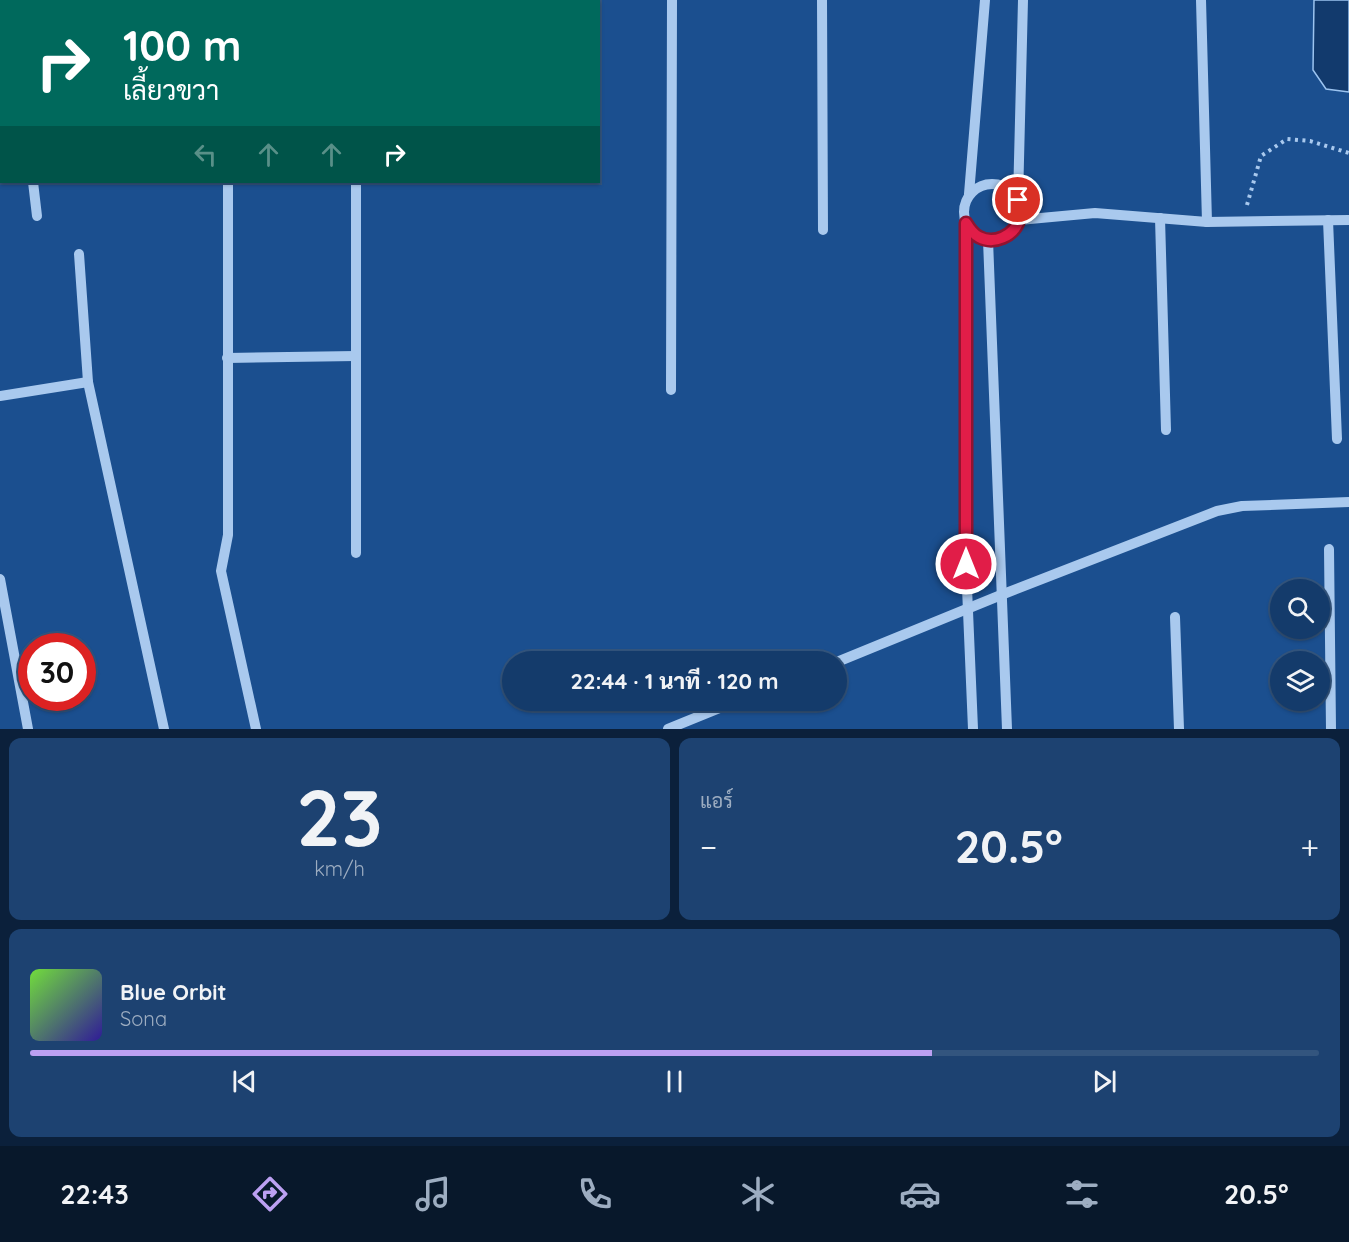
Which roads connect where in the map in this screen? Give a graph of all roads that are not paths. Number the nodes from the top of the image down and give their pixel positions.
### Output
1 (672, 0) edge
2 (822, 0) edge
3 (985, 0) edge
4 (1023, 0) edge
5 (1201, 0) edge
6 (33, 183) edge
7 (228, 183) edge
8 (356, 183) edge
9 (969, 194) junction
10 (1018, 200) junction
11 (38, 216) dead end
12 (1160, 218) junction
13 (1019, 220) junction
14 (1329, 220) junction
15 (1349, 220) edge
16 (1207, 222) junction
17 (966, 223) junction
18 (823, 230) dead end
19 (988, 240) junction
20 (78, 254) dead end
21 (356, 356) junction
22 (227, 358) junction
23 (88, 382) junction
24 (671, 390) dead end
25 (0, 396) edge
26 (1166, 430) dead end
27 (1337, 439) dead end
28 (1349, 502) edge
29 (1329, 549) dead end
30 (356, 553) dead end
31 (0, 579) edge
32 (1001, 595) junction
33 (968, 609) junction
34 (1176, 617) dead end
35 (4, 621) edge
36 (847, 658) edge
37 (712, 711) edge
38 (28, 729) edge
39 (164, 729) edge
40 (256, 729) edge
41 (668, 729) edge
42 (974, 729) edge
43 (1007, 729) edge
44 (1179, 729) edge
45 (1331, 729) edge

1 - 24 street
2 - 18 street
3 - 9 street
4 - 10 street
5 - 16 street
6 - 11 street
7 - 22 street
8 - 21 street
9 - 10 street
9 - 17 street
10 - 13 street
12 - 13 street
12 - 16 street
12 - 26 street
13 - 19 street
14 - 15 street
14 - 16 street
14 - 27 street
17 - 19 street
17 - 33 street
19 - 32 street
20 - 23 street
21 - 22 street
21 - 30 street
22 - 40 street
23 - 25 street
23 - 39 street
28 - 32 street
29 - 45 street
31 - 35 street
32 - 33 street
32 - 43 street
33 - 36 street
33 - 42 street
34 - 44 street
35 - 38 street
37 - 41 street

